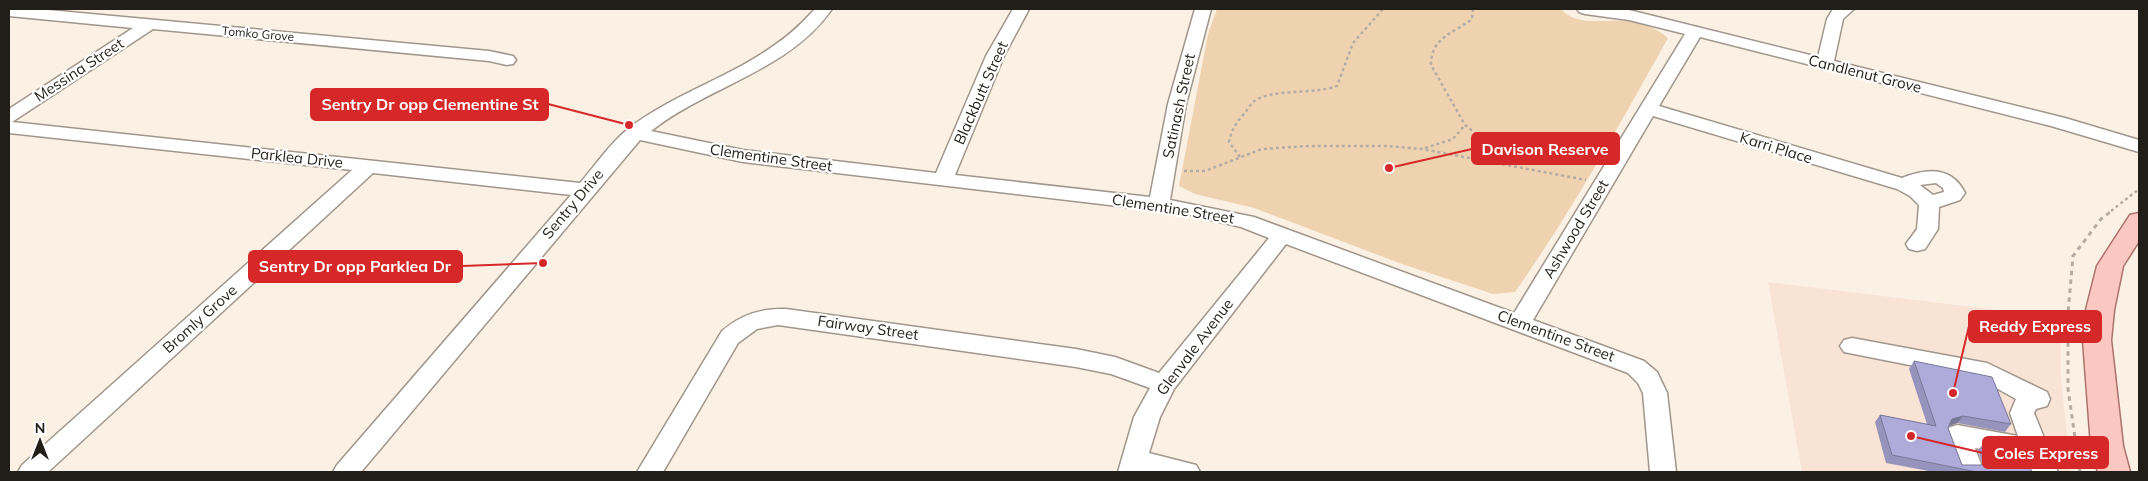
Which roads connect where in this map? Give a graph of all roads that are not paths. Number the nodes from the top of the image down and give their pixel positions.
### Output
1 (824, 9) edge
2 (1021, 9) edge
3 (1203, 9) edge
4 (1587, 9) edge
5 (1846, 9) edge
6 (9, 11) edge
7 (150, 24) junction
8 (1695, 31) junction
9 (507, 60) dead end
10 (1825, 64) junction
11 (1649, 109) junction
12 (9, 116) edge
13 (9, 127) edge
14 (635, 134) junction
15 (2139, 146) edge
16 (369, 166) junction
17 (943, 179) junction
18 (1904, 185) junction
19 (585, 190) junction
20 (1929, 203) junction
21 (1158, 205) junction
22 (2139, 221) edge
23 (1282, 235) junction
24 (1917, 244) dead end
25 (1520, 323) junction
26 (1852, 346) dead end
27 (1164, 384) junction
28 (2035, 449) junction
29 (1133, 466) edge
30 (31, 472) edge
31 (346, 472) edge
32 (650, 472) edge
33 (1187, 472) edge
34 (1663, 472) edge
35 (1971, 472) edge
36 (2045, 472) edge
37 (2114, 472) edge

1 - 14 street, Sentry Drive
2 - 17 street, Blackbutt Street
3 - 21 street, Satinash Street
4 - 8 street, Candlenut Grove
5 - 10 street
6 - 7 street, Tomko Grove
7 - 9 street, Tomko Grove
7 - 12 street, Messina Street
8 - 10 street, Candlenut Grove
8 - 11 street, Ashwood Street
10 - 15 street, Candlenut Grove
11 - 18 street, Karri Place
11 - 25 street, Ashwood Street
13 - 16 street, Parklea Drive
14 - 17 street, Clementine Street
14 - 19 street, Sentry Drive
16 - 19 street, Parklea Drive
16 - 30 street, Bromly Grove
17 - 21 street, Clementine Street
18 - 20 street, Karri Place
18 - 20 street
19 - 31 street, Sentry Drive
20 - 24 street
21 - 23 street, Clementine Street
22 - 37 main road
23 - 25 street, Clementine Street
23 - 27 street, Glenvale Avenue
25 - 34 street, Clementine Street
26 - 28 street
27 - 29 street, Glenvale Avenue
27 - 32 street, Fairway Street
28 - 35 street
28 - 36 street
29 - 33 street

